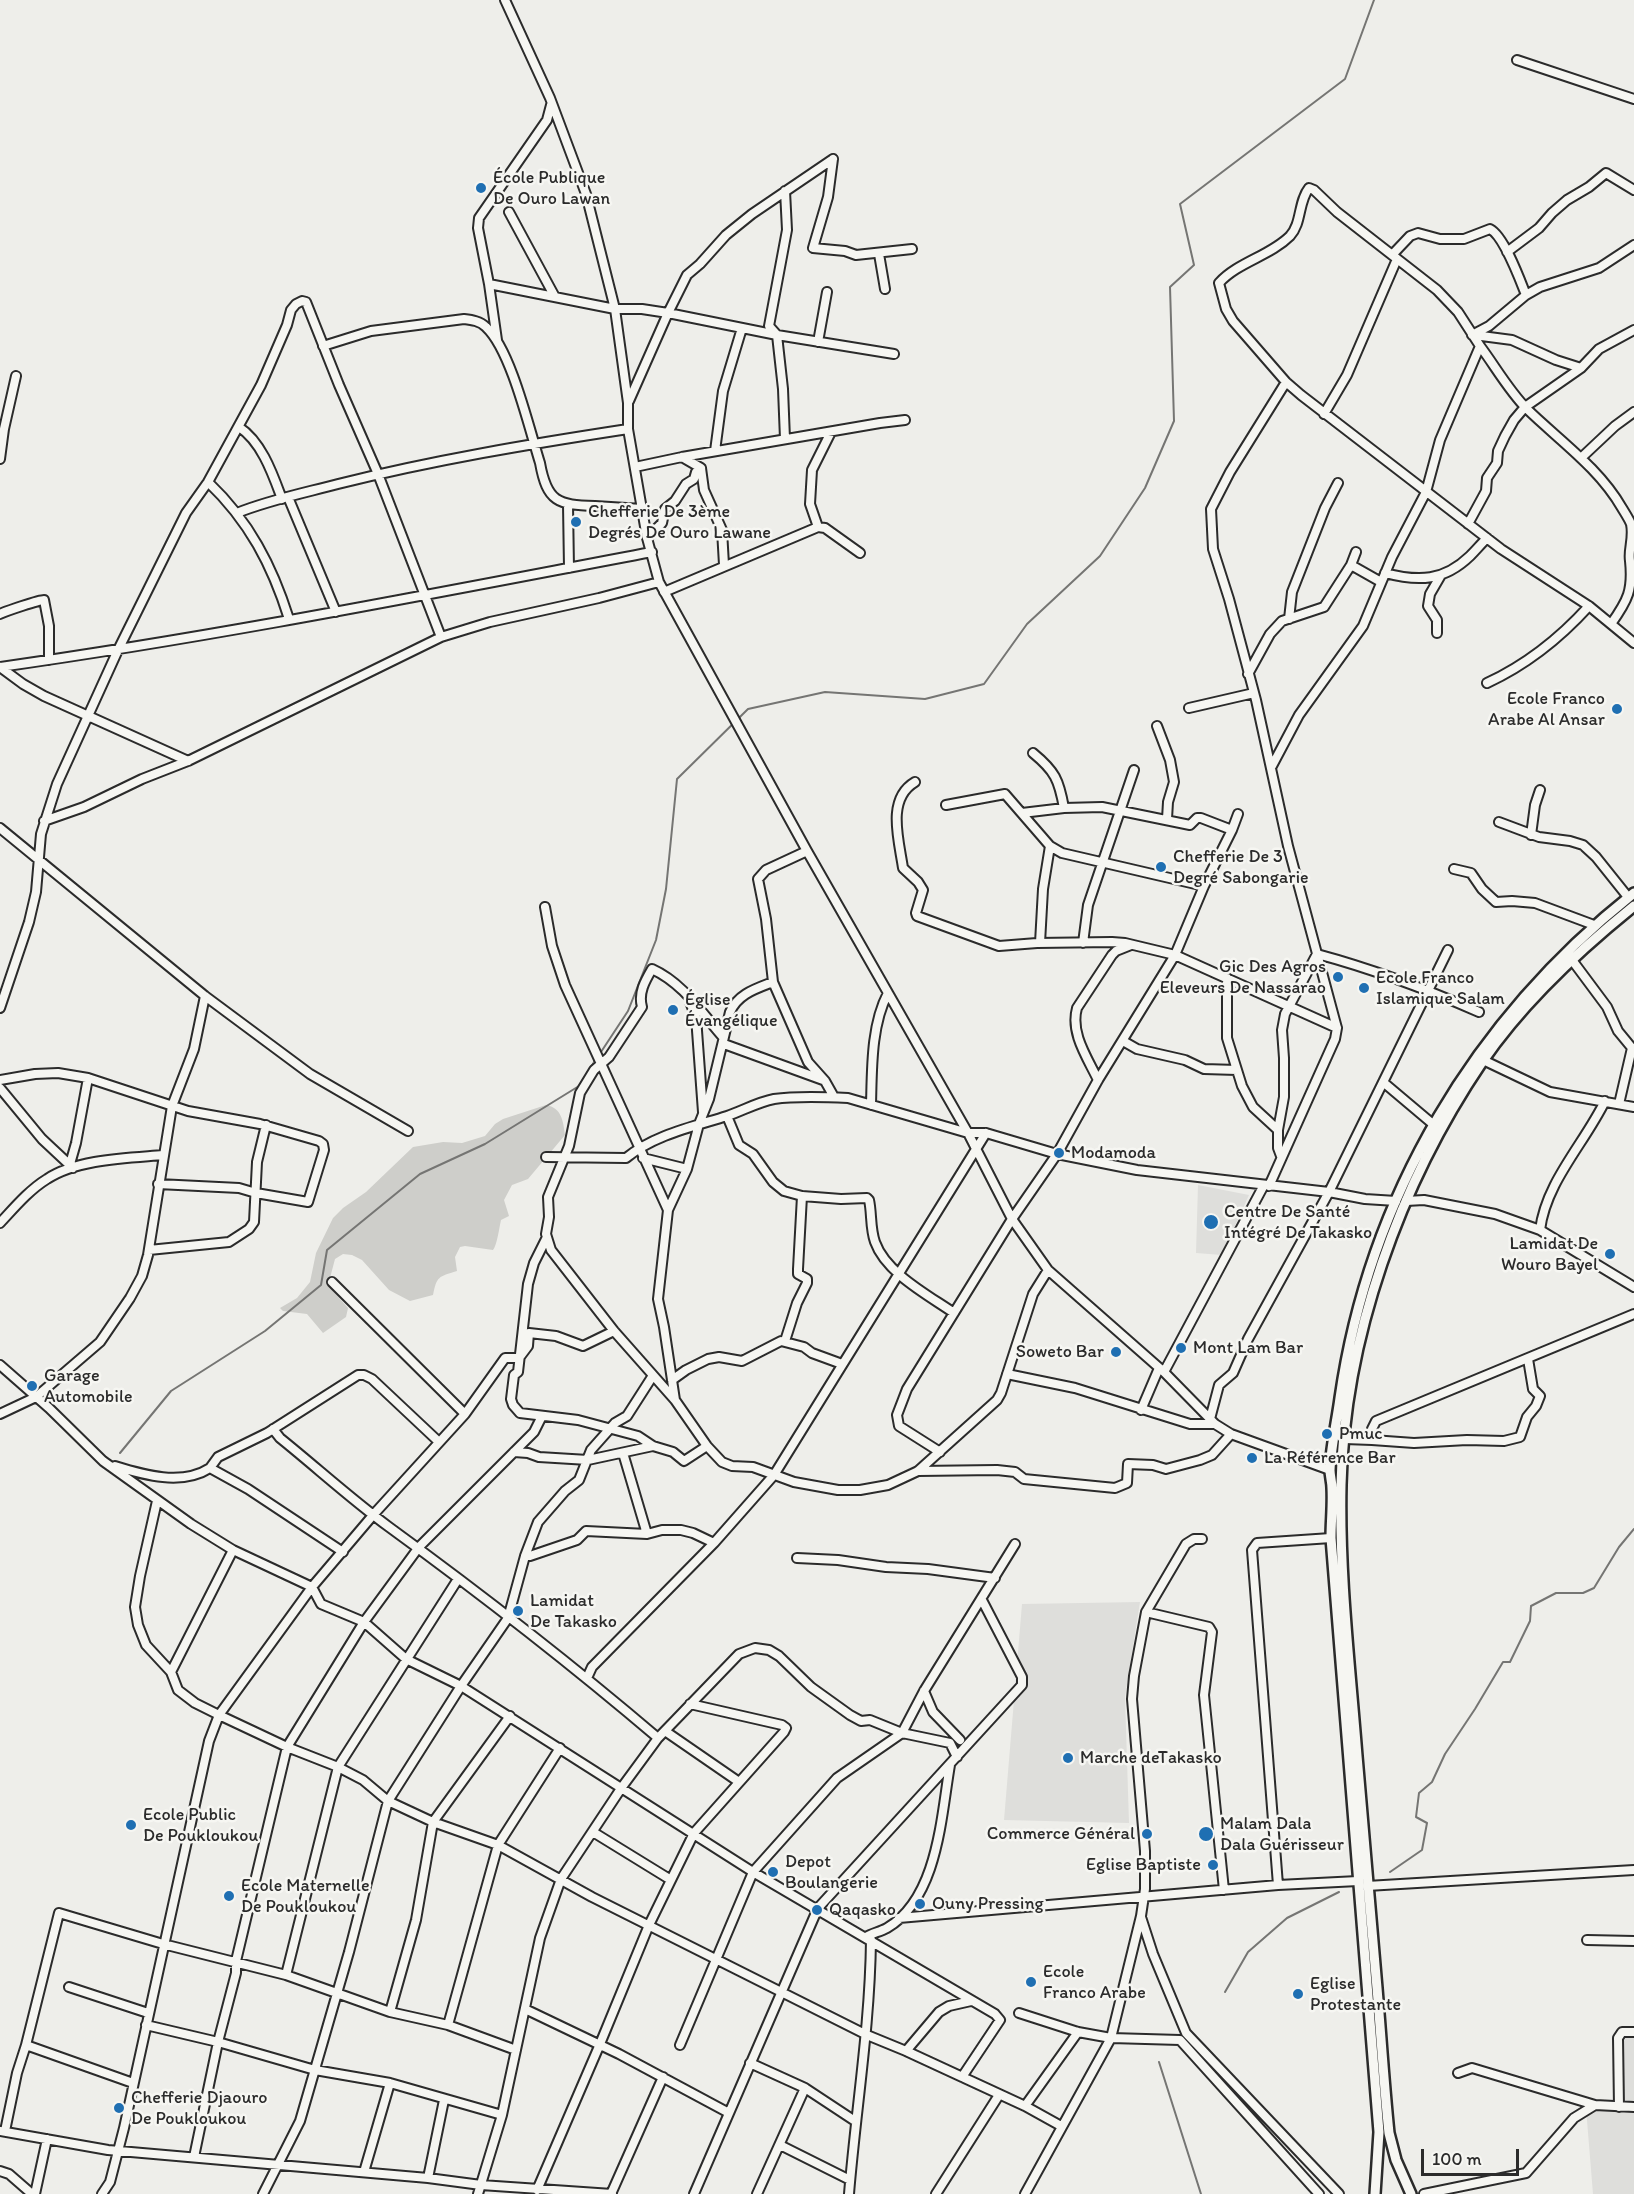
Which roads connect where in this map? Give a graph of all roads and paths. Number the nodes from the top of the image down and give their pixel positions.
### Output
1 (505, 0) edge
2 (1517, 60) dead end
3 (550, 98) junction
4 (1634, 99) edge
5 (1634, 190) edge
6 (785, 192) junction
7 (509, 212) dead end
8 (1634, 245) edge
9 (912, 249) dead end
10 (1506, 252) junction
11 (879, 254) junction
12 (1395, 257) junction
13 (489, 284) junction
14 (885, 289) dead end
15 (827, 292) dead end
16 (1526, 295) junction
17 (555, 297) junction
18 (615, 309) junction
19 (668, 313) junction
20 (742, 328) junction
21 (1634, 330) edge
22 (1472, 334) junction
23 (777, 335) junction
24 (497, 341) junction
25 (818, 342) junction
26 (323, 346) junction
27 (1480, 346) junction
28 (894, 354) dead end
29 (1581, 368) junction
30 (16, 376) dead end
31 (1286, 382) junction
32 (628, 403) junction
33 (1525, 407) junction
34 (1634, 412) edge
35 (1324, 414) junction
36 (905, 420) dead end
37 (239, 428) junction
38 (628, 429) junction
39 (831, 432) junction
40 (785, 439) junction
41 (534, 443) junction
42 (715, 451) junction
43 (682, 457) junction
44 (1581, 458) junction
45 (0, 459) edge
46 (635, 467) junction
47 (701, 468) junction
48 (378, 474) junction
49 (208, 482) junction
50 (1338, 483) dead end
51 (1426, 492) junction
52 (285, 498) junction
53 (568, 505) junction
54 (642, 508) junction
55 (237, 513) junction
56 (1468, 524) junction
57 (818, 527) junction
58 (647, 538) junction
59 (1487, 538) junction
60 (652, 552) junction
61 (1356, 552) dead end
62 (860, 553) dead end
63 (724, 565) junction
64 (1351, 565) junction
65 (569, 568) junction
66 (1385, 573) junction
67 (1441, 575) junction
68 (659, 582) junction
69 (1381, 582) junction
70 (664, 592) junction
71 (425, 596) junction
72 (1589, 606) junction
73 (336, 612) junction
74 (0, 614) edge
75 (289, 619) junction
76 (1289, 619) junction
77 (1611, 624) junction
78 (1437, 633) dead end
79 (441, 637) junction
80 (1634, 643) edge
81 (118, 650) junction
82 (49, 660) junction
83 (0, 667) edge
84 (1248, 674) junction
85 (1487, 683) dead end
86 (1254, 693) junction
87 (1189, 708) dead end
88 (88, 716) junction
89 (1157, 726) dead end
90 (1033, 753) dead end
91 (188, 760) junction
92 (1272, 765) junction
93 (1134, 770) dead end
94 (915, 782) dead end
95 (1540, 790) dead end
96 (946, 805) dead end
97 (1064, 808) junction
98 (1121, 810) junction
99 (1022, 813) junction
100 (1238, 814) dead end
101 (1167, 819) junction
102 (44, 821) junction
103 (1499, 822) dead end
104 (0, 828) edge
105 (1233, 830) junction
106 (1531, 835) junction
107 (1050, 846) junction
108 (807, 851) junction
109 (39, 860) junction
110 (1103, 862) junction
111 (1454, 869) dead end
112 (1204, 886) junction
113 (1631, 895) edge
114 (1634, 906) edge
115 (545, 907) dead end
116 (1594, 925) junction
117 (1112, 942) junction
118 (1040, 943) junction
119 (1083, 943) junction
120 (1133, 944) junction
121 (1448, 950) dead end
122 (1116, 951) junction
123 (1317, 954) junction
124 (1175, 955) junction
125 (1572, 960) junction
126 (1227, 978) junction
127 (773, 982) junction
128 (1429, 990) junction
129 (686, 991) junction
130 (888, 993) junction
131 (205, 996) junction
132 (1288, 1005) junction
133 (0, 1008) edge
134 (1479, 1012) dead end
135 (1337, 1028) junction
136 (723, 1040) junction
137 (1123, 1041) junction
138 (1483, 1060) junction
139 (602, 1065) junction
140 (1237, 1070) junction
141 (88, 1078) junction
142 (0, 1080) edge
143 (1098, 1080) junction
144 (825, 1081) junction
145 (1383, 1083) junction
146 (0, 1088) edge
147 (834, 1097) junction
148 (1605, 1101) junction
149 (1619, 1104) junction
150 (871, 1105) junction
151 (172, 1106) junction
152 (1634, 1107) edge
153 (727, 1116) junction
154 (701, 1120) junction
155 (266, 1125) junction
156 (1434, 1125) junction
157 (1278, 1130) junction
158 (408, 1131) dead end
159 (968, 1133) junction
160 (986, 1133) junction
161 (639, 1148) junction
162 (975, 1150) junction
163 (1057, 1154) junction
164 (164, 1155) junction
165 (1281, 1156) junction
166 (546, 1157) dead end
167 (564, 1157) junction
168 (643, 1158) junction
169 (71, 1166) junction
170 (687, 1169) junction
171 (158, 1184) junction
172 (1266, 1186) junction
173 (1329, 1192) junction
174 (256, 1193) junction
175 (802, 1196) junction
176 (1401, 1201) junction
177 (668, 1210) junction
178 (1012, 1219) junction
179 (0, 1223) edge
180 (1540, 1230) junction
181 (546, 1239) junction
182 (149, 1250) junction
183 (1048, 1270) junction
184 (898, 1274) junction
185 (332, 1282) dead end
186 (1634, 1287) edge
187 (954, 1313) junction
188 (1634, 1314) edge
189 (614, 1331) junction
190 (785, 1341) junction
191 (519, 1358) junction
192 (1528, 1359) junction
193 (842, 1364) junction
194 (0, 1365) edge
195 (1162, 1370) junction
196 (1007, 1374) junction
197 (652, 1377) junction
198 (672, 1380) junction
199 (36, 1397) junction
200 (675, 1400) junction
201 (1141, 1410) junction
202 (0, 1414) edge
203 (465, 1414) junction
204 (542, 1416) junction
205 (1213, 1421) junction
206 (273, 1429) junction
207 (610, 1429) junction
208 (1231, 1434) junction
209 (1345, 1438) junction
210 (1372, 1440) junction
211 (439, 1442) junction
212 (653, 1446) junction
213 (707, 1446) junction
214 (514, 1452) junction
215 (940, 1452) junction
216 (623, 1453) junction
217 (588, 1460) junction
218 (110, 1465) junction
219 (210, 1468) junction
220 (1330, 1470) junction
221 (918, 1471) junction
222 (774, 1475) junction
223 (157, 1501) junction
224 (374, 1515) junction
225 (647, 1534) junction
226 (1331, 1538) junction
227 (1202, 1539) dead end
228 (714, 1543) junction
229 (1015, 1544) dead end
230 (419, 1547) junction
231 (233, 1550) junction
232 (343, 1552) junction
233 (525, 1556) junction
234 (797, 1558) dead end
235 (995, 1578) junction
236 (458, 1579) junction
237 (312, 1587) junction
238 (982, 1600) junction
239 (1146, 1612) junction
240 (508, 1618) junction
241 (364, 1622) junction
242 (406, 1659) junction
243 (171, 1672) junction
244 (587, 1678) junction
245 (461, 1686) junction
246 (924, 1691) junction
247 (690, 1704) junction
248 (219, 1715) junction
249 (510, 1716) junction
250 (665, 1731) junction
251 (902, 1733) junction
252 (976, 1736) junction
253 (658, 1738) junction
254 (960, 1740) junction
255 (950, 1743) junction
256 (287, 1747) junction
257 (560, 1748) junction
258 (957, 1757) junction
259 (950, 1764) junction
260 (338, 1767) junction
261 (739, 1782) junction
262 (622, 1787) junction
263 (388, 1801) junction
264 (433, 1822) junction
265 (592, 1832) junction
266 (694, 1833) junction
267 (498, 1845) junction
268 (1634, 1870) edge
269 (753, 1872) junction
270 (561, 1879) junction
271 (671, 1880) junction
272 (1358, 1881) junction
273 (1278, 1886) junction
274 (1367, 1886) junction
275 (1224, 1890) junction
276 (1144, 1897) junction
277 (818, 1908) junction
278 (1141, 1916) junction
279 (899, 1918) junction
280 (649, 1924) junction
281 (868, 1939) junction
282 (1587, 1940) dead end
283 (1634, 1941) edge
284 (163, 1944) junction
285 (717, 1958) junction
286 (236, 1961) junction
287 (286, 1975) junction
288 (69, 1987) dead end
289 (782, 1990) junction
290 (337, 1993) junction
291 (971, 2001) junction
292 (525, 2009) junction
293 (390, 2012) junction
294 (148, 2013) junction
295 (1019, 2013) dead end
296 (146, 2025) junction
297 (448, 2025) junction
298 (1078, 2032) junction
299 (1634, 2032) edge
300 (867, 2035) junction
301 (1111, 2038) junction
302 (218, 2042) junction
303 (600, 2044) junction
304 (680, 2044) dead end
305 (26, 2045) junction
306 (516, 2050) junction
307 (906, 2051) junction
308 (750, 2063) junction
309 (315, 2070) junction
310 (1458, 2073) dead end
311 (663, 2077) junction
312 (962, 2077) junction
313 (133, 2083) junction
314 (390, 2083) junction
315 (805, 2088) junction
316 (999, 2095) junction
317 (444, 2100) junction
318 (1595, 2105) junction
319 (1025, 2106) junction
320 (1619, 2107) junction
321 (1634, 2107) edge
322 (729, 2113) junction
323 (502, 2115) junction
324 (855, 2121) junction
325 (1061, 2126) junction
326 (2, 2131) edge
327 (47, 2139) junction
328 (780, 2145) junction
329 (118, 2150) junction
330 (194, 2157) junction
331 (278, 2164) junction
332 (0, 2170) edge
333 (364, 2172) junction
334 (428, 2178) junction
335 (850, 2180) junction
336 (481, 2185) junction
337 (537, 2190) junction
338 (33, 2194) edge
339 (102, 2194) edge
340 (263, 2194) edge
341 (478, 2194) edge
342 (611, 2194) edge
343 (694, 2194) edge
344 (757, 2194) edge
345 (849, 2194) edge
346 (936, 2194) edge
347 (1025, 2194) edge
348 (1319, 2194) edge
349 (1339, 2194) edge
350 (1375, 2194) edge
351 (1411, 2194) edge
352 (1424, 2194) edge

1 - 3 street
2 - 4 street
3 - 13 street
3 - 18 street
5 - 10 street
6 - 11 street
6 - 19 street
6 - 23 street
7 - 17 street
8 - 16 street
9 - 11 street
10 - 12 street
10 - 16 street
11 - 14 street
12 - 22 street
12 - 31 street
12 - 35 street
13 - 17 street
13 - 24 street
15 - 25 street
16 - 22 street
17 - 18 street
18 - 19 street
18 - 32 street
19 - 20 street
19 - 32 street
20 - 23 street
20 - 42 street
21 - 29 street
22 - 27 street
22 - 29 street
23 - 25 street
23 - 40 street
24 - 26 street
24 - 41 street
25 - 28 street
26 - 37 street
26 - 48 street
27 - 33 street
27 - 51 street
29 - 33 street
30 - 45 street
31 - 35 street
31 - 84 street
32 - 38 street
33 - 44 street
33 - 56 street
34 - 44 street
35 - 51 street
36 - 39 street
37 - 49 street
37 - 52 street
38 - 41 street
38 - 46 street
39 - 40 street
39 - 57 street
40 - 42 street
41 - 48 street
41 - 53 street
42 - 43 street
43 - 46 street
43 - 47 street
44 - 77 street
46 - 54 street
47 - 58 street
47 - 63 street
48 - 52 street
48 - 71 street
49 - 55 street
49 - 81 street
50 - 76 street
51 - 56 street
51 - 66 street
52 - 55 street
52 - 73 street
53 - 54 street
53 - 65 street
54 - 58 street
55 - 75 street
56 - 59 street
57 - 62 street
57 - 63 street
58 - 60 street
59 - 67 street
59 - 72 street
60 - 65 street
60 - 68 street
61 - 64 street
63 - 70 street
64 - 69 street
64 - 76 street
65 - 71 street
66 - 67 street
66 - 69 street
67 - 78 street
68 - 70 street
68 - 79 street
69 - 92 street
70 - 108 street
71 - 73 street
71 - 79 street
72 - 77 street
72 - 85 street
73 - 75 street
74 - 82 street
75 - 81 street
76 - 84 street
77 - 80 street
79 - 91 street
81 - 82 street
81 - 88 street
82 - 83 street
83 - 88 street
84 - 86 street
86 - 87 street
86 - 92 street
88 - 91 street
88 - 102 street
89 - 101 street
90 - 97 street
91 - 102 street
92 - 123 street
93 - 98 street
94 - 118 street
95 - 106 street
96 - 99 street
97 - 98 street
97 - 99 street
98 - 101 street
98 - 110 street
99 - 107 street
100 - 105 street
101 - 105 street
102 - 109 street
103 - 106 street
104 - 109 street
105 - 112 street
106 - 113 street
107 - 110 street
107 - 118 street
108 - 127 street
108 - 130 street
109 - 131 street
109 - 133 street
110 - 112 street
110 - 119 street
111 - 116 street
112 - 124 street
113 - 116 main road
114 - 125 main road
115 - 139 street
116 - 156 main road
117 - 119 street
117 - 120 street
117 - 122 street
118 - 119 street
120 - 122 street
120 - 124 street
121 - 128 street
122 - 143 street
123 - 128 street
123 - 132 street
123 - 135 street
124 - 126 street
124 - 137 street
125 - 138 main road
125 - 149 street
126 - 132 street
126 - 140 street
127 - 136 street
127 - 144 street
128 - 134 street
128 - 145 street
129 - 136 street
129 - 139 street
129 - 154 street
130 - 150 street
130 - 159 street
131 - 151 street
131 - 158 street
132 - 135 street
132 - 157 street
135 - 165 street
136 - 144 street
136 - 154 street
137 - 140 street
137 - 143 street
138 - 148 street
138 - 176 main road
139 - 161 street
139 - 167 street
140 - 157 street
141 - 142 street
141 - 151 street
141 - 169 street
143 - 163 street
144 - 147 street
145 - 156 street
145 - 173 street
146 - 169 street
147 - 150 street
147 - 153 street
148 - 149 street
148 - 180 street
149 - 152 street
150 - 159 street
151 - 155 street
151 - 164 street
153 - 154 street
153 - 175 street
154 - 161 street
154 - 170 street
155 - 174 street
155 - 174 street
156 - 176 main road
157 - 165 street
159 - 160 street
159 - 162 street
160 - 162 street
160 - 163 street
161 - 167 street
161 - 168 street
162 - 178 street
162 - 184 street
163 - 172 street
163 - 178 street
164 - 169 street
164 - 171 street
165 - 172 street
166 - 167 street
167 - 181 street
168 - 170 street
168 - 177 street
169 - 179 street
170 - 177 street
171 - 174 street
171 - 182 street
172 - 173 street
172 - 195 street
173 - 176 street
173 - 205 street
174 - 182 street
175 - 184 street
175 - 190 street
176 - 180 street
176 - 209 main road
176 - 220 main road
177 - 198 street
178 - 183 street
178 - 187 street
180 - 186 street
181 - 189 street
181 - 191 street
182 - 199 street
183 - 195 street
183 - 196 street
184 - 187 street
184 - 193 street
185 - 203 street
187 - 215 street
188 - 192 street
189 - 191 street
189 - 197 street
190 - 193 street
190 - 198 street
191 - 203 street
191 - 204 street
192 - 210 street
192 - 210 street
193 - 222 street
194 - 199 street
195 - 201 street
195 - 205 street
196 - 201 street
196 - 215 street
197 - 200 street
197 - 207 street
198 - 200 street
199 - 202 street
199 - 218 street
200 - 213 street
201 - 205 street
203 - 211 street
204 - 207 street
204 - 214 street
205 - 208 street
206 - 211 street
206 - 219 street
206 - 224 street
207 - 212 street
207 - 217 street
208 - 220 street
208 - 221 street
209 - 210 street
209 - 274 main road
211 - 224 street
212 - 213 street
212 - 216 street
213 - 222 street
214 - 217 street
214 - 230 street
215 - 221 street
216 - 217 street
216 - 225 street
217 - 233 street
218 - 219 street
218 - 223 street
219 - 232 street
220 - 226 main road
221 - 222 street
222 - 228 street
223 - 231 street
223 - 243 street
224 - 230 street
224 - 232 street
225 - 228 street
225 - 233 street
226 - 272 main road
226 - 273 street
227 - 239 street
228 - 244 street
229 - 235 street
230 - 236 street
230 - 241 street
231 - 237 street
231 - 243 street
232 - 237 street
233 - 240 street
234 - 235 street
235 - 238 street
236 - 240 street
236 - 242 street
237 - 241 street
237 - 248 street
238 - 246 street
238 - 252 street
239 - 275 street
239 - 276 street
240 - 244 street
240 - 245 street
241 - 242 street
241 - 256 street
242 - 245 street
242 - 260 street
243 - 248 street
244 - 253 street
245 - 249 street
245 - 263 street
246 - 251 street
246 - 254 street
247 - 250 street
247 - 251 street
247 - 261 street
248 - 256 street
248 - 284 street
249 - 257 street
249 - 264 street
250 - 253 street
250 - 261 street
251 - 255 street
251 - 269 street
252 - 254 street
252 - 258 street
253 - 262 street
254 - 255 street
255 - 258 street
256 - 260 street
256 - 286 street
257 - 262 street
257 - 267 street
258 - 259 street
259 - 277 street
259 - 279 street
260 - 263 street
260 - 287 street
261 - 266 street
262 - 265 street
262 - 266 street
263 - 264 street
263 - 290 street
264 - 267 street
264 - 293 street
265 - 270 street
265 - 271 street
266 - 269 street
266 - 271 street
267 - 270 street
267 - 297 street
268 - 274 street
269 - 277 street
269 - 285 street
270 - 280 street
270 - 292 street
271 - 280 street
272 - 273 street
272 - 350 main road
273 - 275 street
274 - 351 main road
275 - 276 street
276 - 278 street
276 - 279 street
277 - 281 street
277 - 289 street
278 - 301 street
278 - 349 street
279 - 281 street
280 - 285 street
280 - 303 street
281 - 291 street
281 - 300 street
282 - 283 street
284 - 286 street
284 - 294 street
284 - 305 street
285 - 289 street
285 - 304 street
286 - 287 street
286 - 302 street
287 - 290 street
288 - 294 street
289 - 300 street
289 - 308 street
290 - 293 street
290 - 309 street
291 - 307 street
291 - 312 street
292 - 303 street
292 - 306 street
293 - 297 street
294 - 296 street
295 - 298 street
296 - 302 street
296 - 313 street
297 - 306 street
298 - 301 street
298 - 319 street
299 - 320 street
300 - 307 street
300 - 324 street
301 - 325 street
301 - 348 street
302 - 309 street
302 - 330 street
303 - 311 street
303 - 337 street
305 - 313 street
305 - 326 street
306 - 323 street
307 - 312 street
308 - 315 street
308 - 322 street
309 - 314 street
309 - 331 street
310 - 318 street
311 - 322 street
311 - 342 street
312 - 316 street
313 - 329 street
314 - 317 street
314 - 333 street
315 - 324 street
315 - 328 street
316 - 319 street
316 - 346 street
317 - 323 street
317 - 334 street
318 - 320 street
318 - 352 street
319 - 325 street
320 - 321 street
322 - 343 street
323 - 336 street
324 - 335 street
325 - 347 street
326 - 327 street
327 - 329 street
327 - 338 street
328 - 335 street
328 - 344 street
329 - 330 street
329 - 339 street
330 - 331 street
331 - 333 street
331 - 340 street
332 - 338 street
333 - 334 street
334 - 336 street
335 - 345 street
336 - 337 street
336 - 341 street
337 - 342 street

